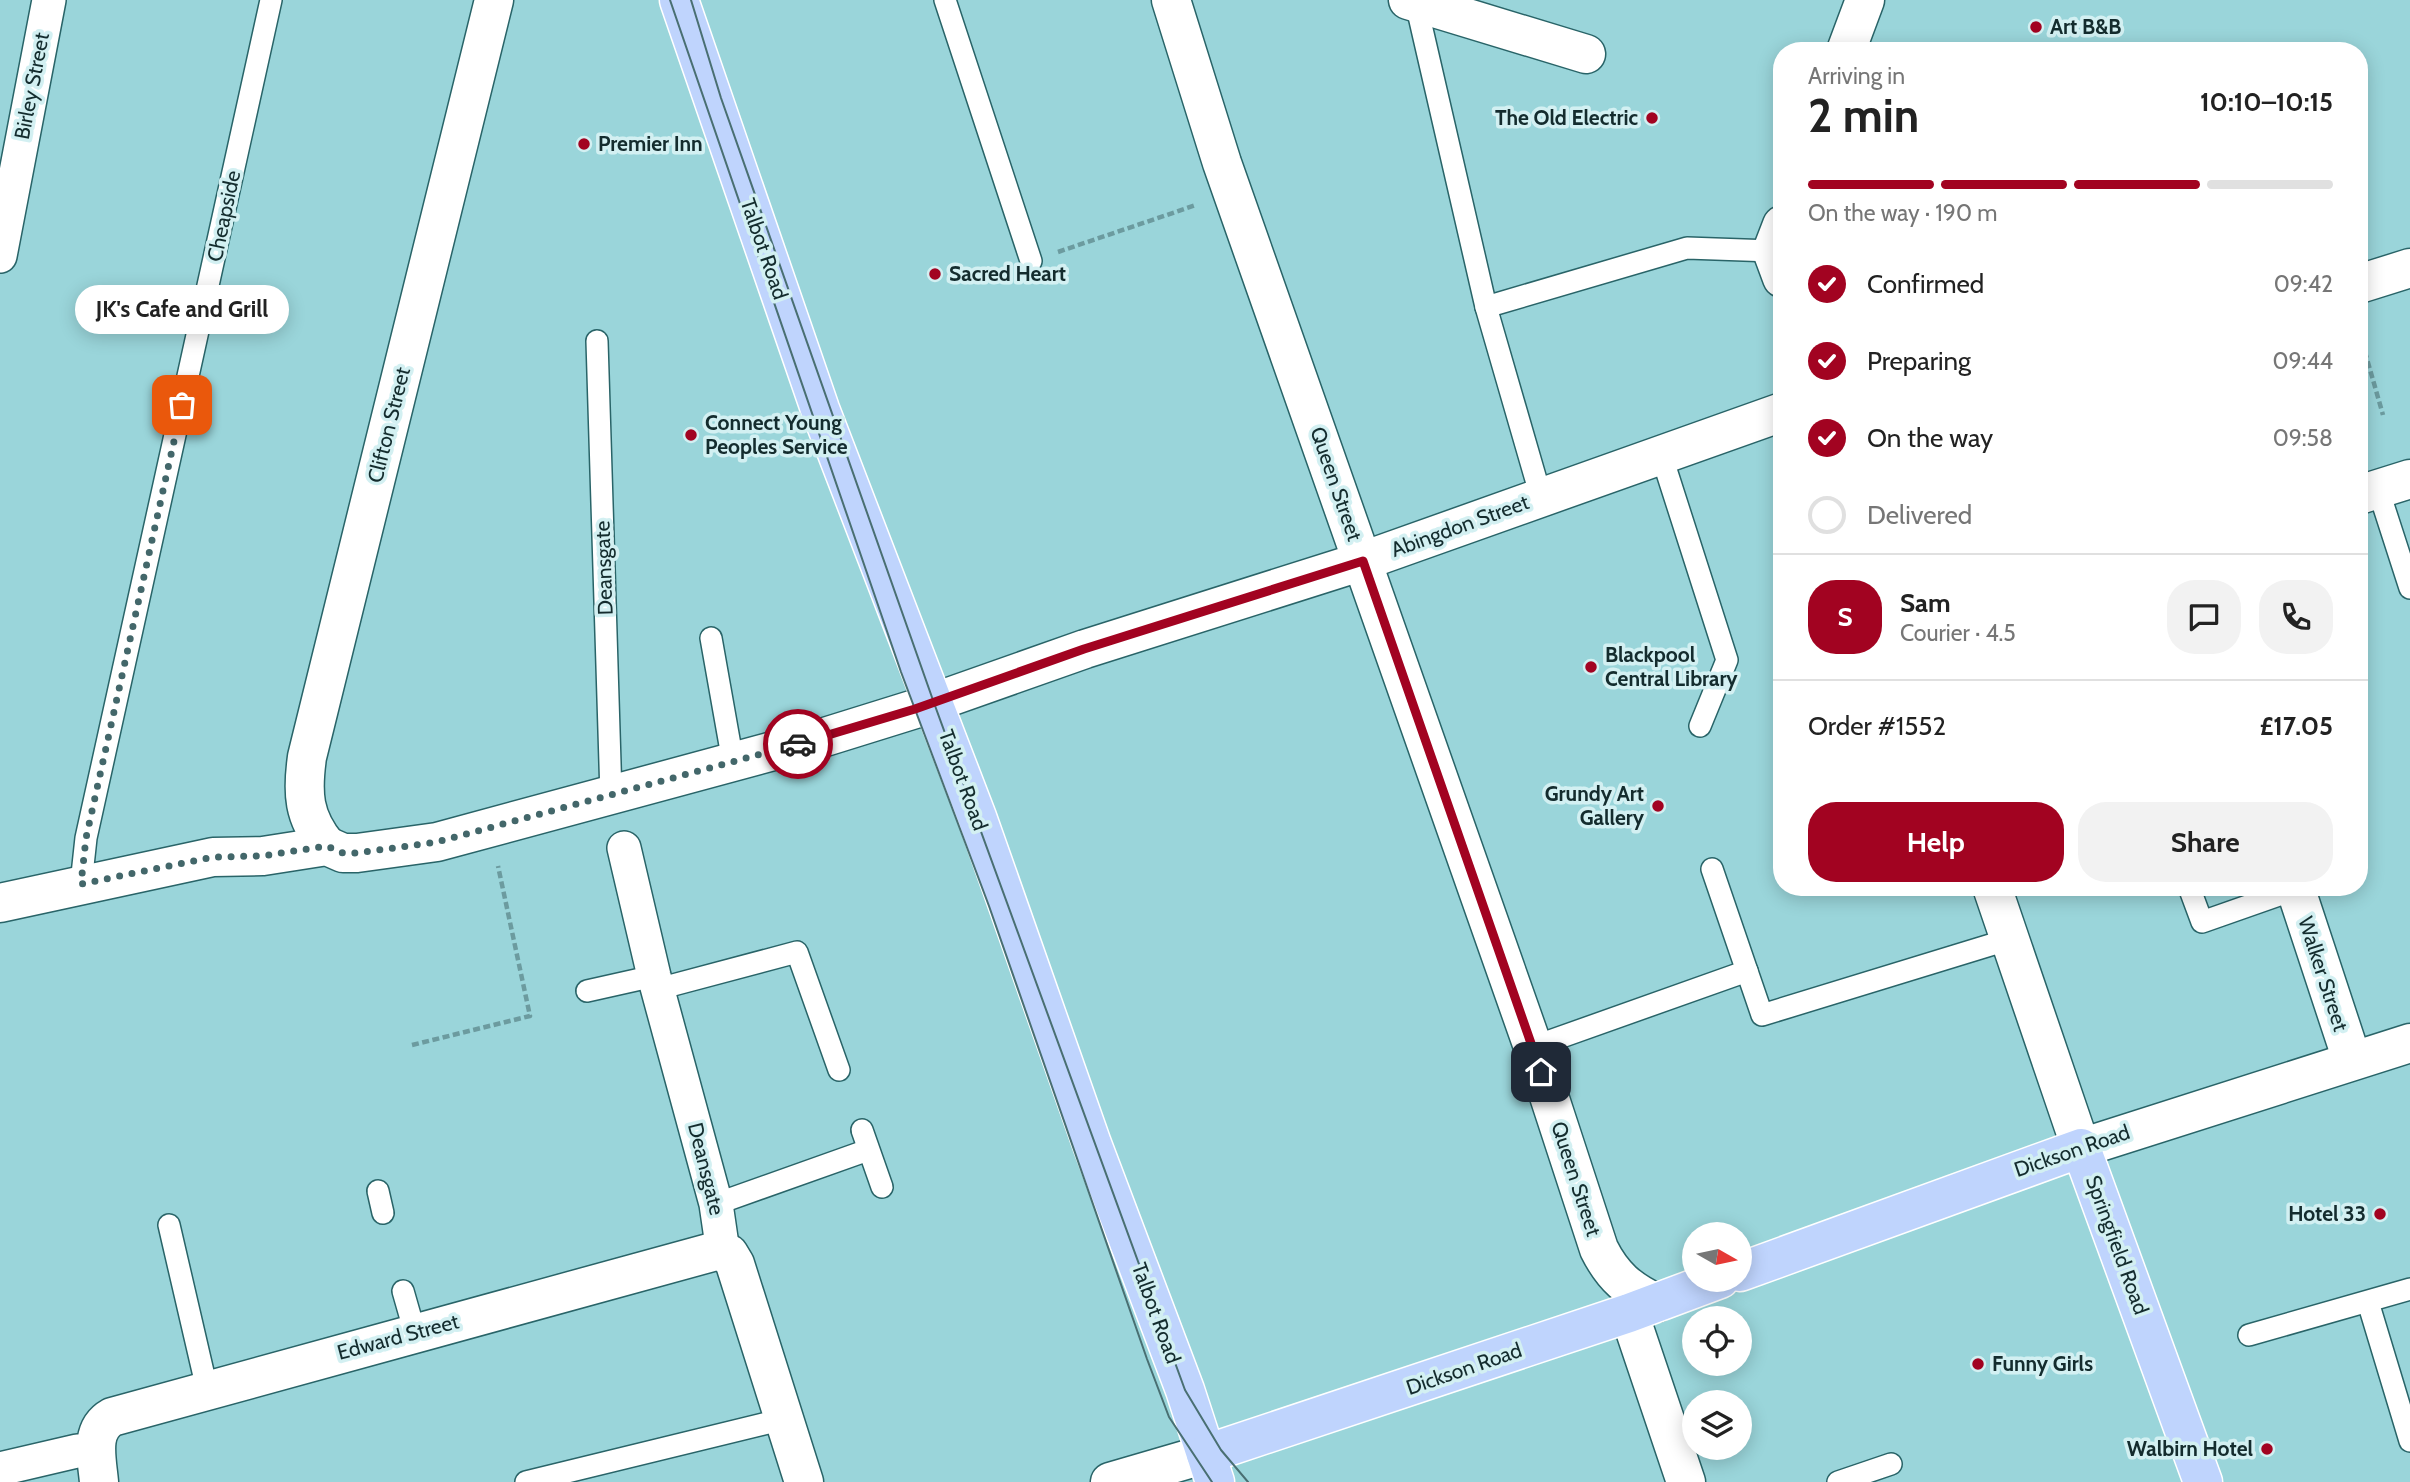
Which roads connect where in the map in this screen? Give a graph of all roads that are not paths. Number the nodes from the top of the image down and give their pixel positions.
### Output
1 (49, 0) edge
2 (271, 0) edge
3 (494, 0) edge
4 (679, 0) edge
5 (945, 0) edge
6 (1171, 0) edge
7 (1865, 0) edge
8 (1412, 1) edge
9 (1849, 42) edge
10 (1586, 54) dead end
11 (1773, 251) edge
12 (0, 256) edge
13 (1031, 261) road end
14 (2410, 268) edge
15 (2368, 281) edge
16 (1486, 307) junction
17 (597, 341) dead end
18 (1773, 415) edge
19 (1661, 454) junction
20 (2382, 488) edge
21 (1541, 496) junction
22 (1363, 561) junction
23 (2410, 588) edge
24 (711, 638) dead end
25 (934, 703) junction
26 (1700, 726) dead end
27 (733, 762) junction
28 (611, 796) junction
29 (327, 846) junction
30 (624, 848) dead end
31 (1712, 869) dead end
32 (81, 884) junction
33 (1996, 896) edge
34 (2192, 896) edge
35 (2273, 896) edge
36 (2298, 896) edge
37 (0, 903) edge
38 (2010, 939) junction
39 (1747, 971) junction
40 (656, 983) junction
41 (587, 991) dead end
42 (2410, 1043) edge
43 (1533, 1047) junction
44 (2352, 1060) junction
45 (839, 1070) dead end
46 (2081, 1148) junction
47 (882, 1187) dead end
48 (378, 1191) dead end
49 (716, 1203) junction
50 (383, 1213) dead end
51 (169, 1224) dead end
52 (723, 1252) junction
53 (1752, 1268) edge
54 (2410, 1289) edge
55 (403, 1290) dead end
56 (1685, 1292) edge
57 (2368, 1302) junction
58 (1643, 1308) junction
59 (415, 1333) junction
60 (2249, 1335) dead end
61 (207, 1389) junction
62 (784, 1419) junction
63 (2410, 1441) edge
64 (1891, 1464) dead end
65 (98, 1466) edge
66 (1210, 1468) edge
67 (0, 1469) edge
68 (526, 1482) edge
69 (804, 1482) edge
70 (1110, 1482) edge
71 (1686, 1482) edge
72 (1838, 1482) edge
73 (2203, 1482) edge

1 - 12 street, Birley Street
2 - 32 lane, Cheapside
3 - 29 street, Clifton Street
4 - 25 main road, Talbot Road
5 - 13 lane
6 - 22 street, Queen Street
7 - 9 street
8 - 10 street
8 - 16 lane
11 - 16 lane
14 - 15 street
16 - 21 lane
17 - 28 lane, Deansgate
18 - 19 street, Abingdon Street
19 - 21 street, Abingdon Street
19 - 26 lane
20 - 23 lane
21 - 22 street, Abingdon Street
22 - 25 street, Abingdon Street
22 - 43 street, Queen Street
24 - 27 lane
25 - 27 street, Abingdon Street
25 - 66 main road, Talbot Road
27 - 28 street, Abingdon Street
28 - 29 street, Abingdon Street
29 - 32 street, Abingdon Street
30 - 40 street, Deansgate
31 - 39 lane
32 - 37 street, Abingdon Street
33 - 38 street, Springfield Road
34 - 35 lane
36 - 44 street, Walker Street
38 - 39 lane
38 - 46 street, Springfield Road
39 - 43 lane
40 - 41 lane
40 - 45 lane
40 - 49 street, Deansgate
42 - 44 street, Dickson Road
43 - 58 street, Queen Street
44 - 46 street, Dickson Road
46 - 53 main road, Dickson Road
46 - 73 main road, Springfield Road
47 - 49 lane
48 - 50 lane
49 - 52 street, Deansgate
51 - 61 lane
52 - 59 street, Edward Street
52 - 62 street, Deansgate
54 - 57 lane
55 - 59 lane
56 - 58 main road, Dickson Road
57 - 60 lane
57 - 63 lane
58 - 66 main road, Dickson Road
58 - 71 street
59 - 61 street, Edward Street
61 - 65 street, Edward Street
62 - 68 lane
62 - 69 street, Deansgate
64 - 72 lane
65 - 67 street
66 - 70 street

